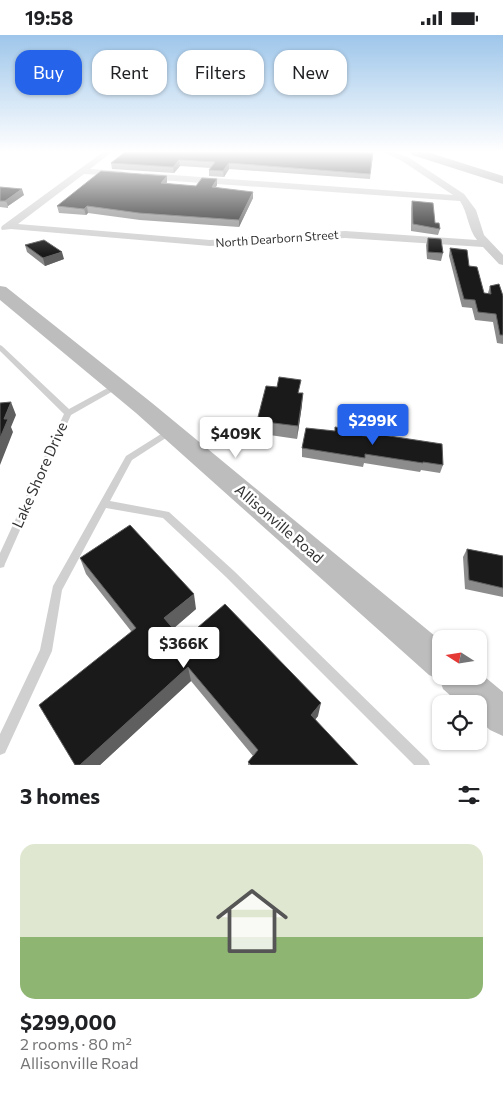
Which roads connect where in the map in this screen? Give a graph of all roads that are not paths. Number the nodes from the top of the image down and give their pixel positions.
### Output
1 (62, 186) edge
2 (294, 186) edge
3 (445, 186) edge
4 (462, 198) junction
5 (4, 229) edge
6 (486, 244) junction
7 (503, 262) edge
8 (0, 291) edge
9 (0, 347) edge
10 (118, 387) junction
11 (68, 413) junction
12 (171, 431) junction
13 (103, 504) junction
14 (0, 565) edge
15 (432, 655) edge
16 (466, 685) edge
17 (503, 717) edge
18 (0, 748) edge
19 (423, 765) edge

1 - 5 street
2 - 4 street
3 - 4 street
4 - 6 street
5 - 6 street, North Dearborn Street
6 - 7 street
8 - 10 main road, Allisonville Road
9 - 11 lane
10 - 11 lane
10 - 12 main road, Allisonville Road
11 - 14 lane, Lake Shore Drive
12 - 13 lane
12 - 15 main road, Allisonville Road
13 - 18 lane
13 - 19 lane
16 - 17 main road

